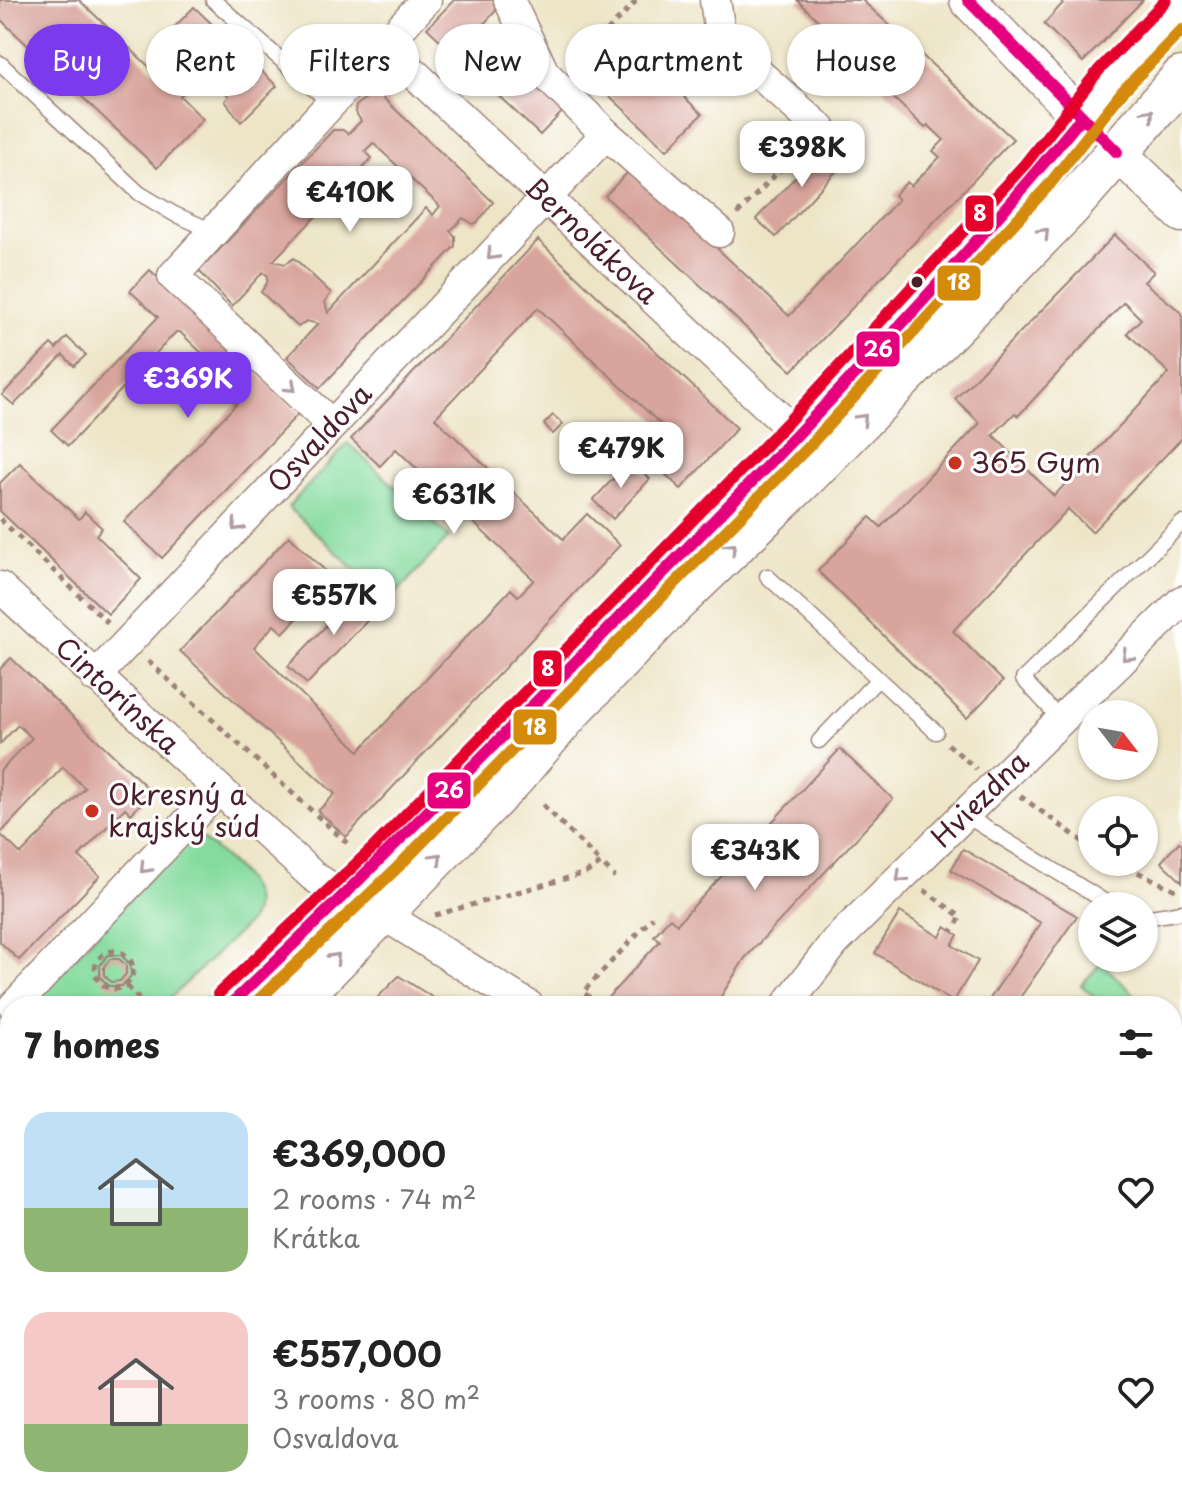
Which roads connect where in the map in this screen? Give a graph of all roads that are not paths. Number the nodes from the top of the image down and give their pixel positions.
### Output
1 (213, 0) edge
2 (426, 0) edge
3 (509, 0) edge
4 (715, 0) edge
5 (968, 0) edge
6 (1182, 7) edge
7 (405, 24) edge
8 (0, 63) edge
9 (419, 78) edge
10 (1182, 78) edge
11 (335, 96) edge
12 (329, 102) junction
13 (1081, 118) junction
14 (821, 129) road end
15 (606, 134) junction
16 (1117, 152) junction
17 (545, 198) junction
18 (1182, 214) edge
19 (213, 231) junction
20 (719, 232) road end
21 (332, 425) junction
22 (798, 435) junction
23 (1182, 523) edge
24 (767, 576) dead end
25 (0, 587) edge
26 (1182, 601) edge
27 (95, 677) junction
28 (878, 679) junction
29 (1062, 721) junction
30 (936, 732) dead end
31 (819, 741) dead end
32 (217, 791) junction
33 (965, 815) junction
34 (1089, 892) edge
35 (363, 905) junction
36 (1182, 912) edge
37 (1158, 916) edge
38 (23, 996) edge
39 (242, 996) edge
40 (298, 996) edge
41 (513, 996) edge
42 (794, 996) edge

1 - 12 lane
2 - 7 street
3 - 15 street
4 - 14 street
5 - 13 street
6 - 13 main road
8 - 19 lane
9 - 17 street, Bernolákova
16 -> 10 main road
11 - 12 street
12 - 19 street
13 - 16 main road
13 - 22 main road
15 - 17 street, Osvaldova
15 - 20 street
16 - 18 street
35 -> 16 main road
17 -> 21 street, Osvaldova
17 - 22 street, Bernolákova
19 -> 21 street
21 -> 27 street, Osvaldova
22 - 35 main road
23 - 29 lane
24 - 28 lane
25 - 27 street, Cintorínska
26 -> 29 street, Hviezdna
27 - 32 street, Cintorínska
28 - 30 lane
28 - 31 lane
29 - 33 street, Hviezdna
32 - 35 street, Cintorínska
32 -> 38 street
33 - 34 lane
33 -> 42 street, Hviezdna
35 - 39 main road
40 -> 35 main road
35 - 41 street, Cintorínska
36 - 37 lane

